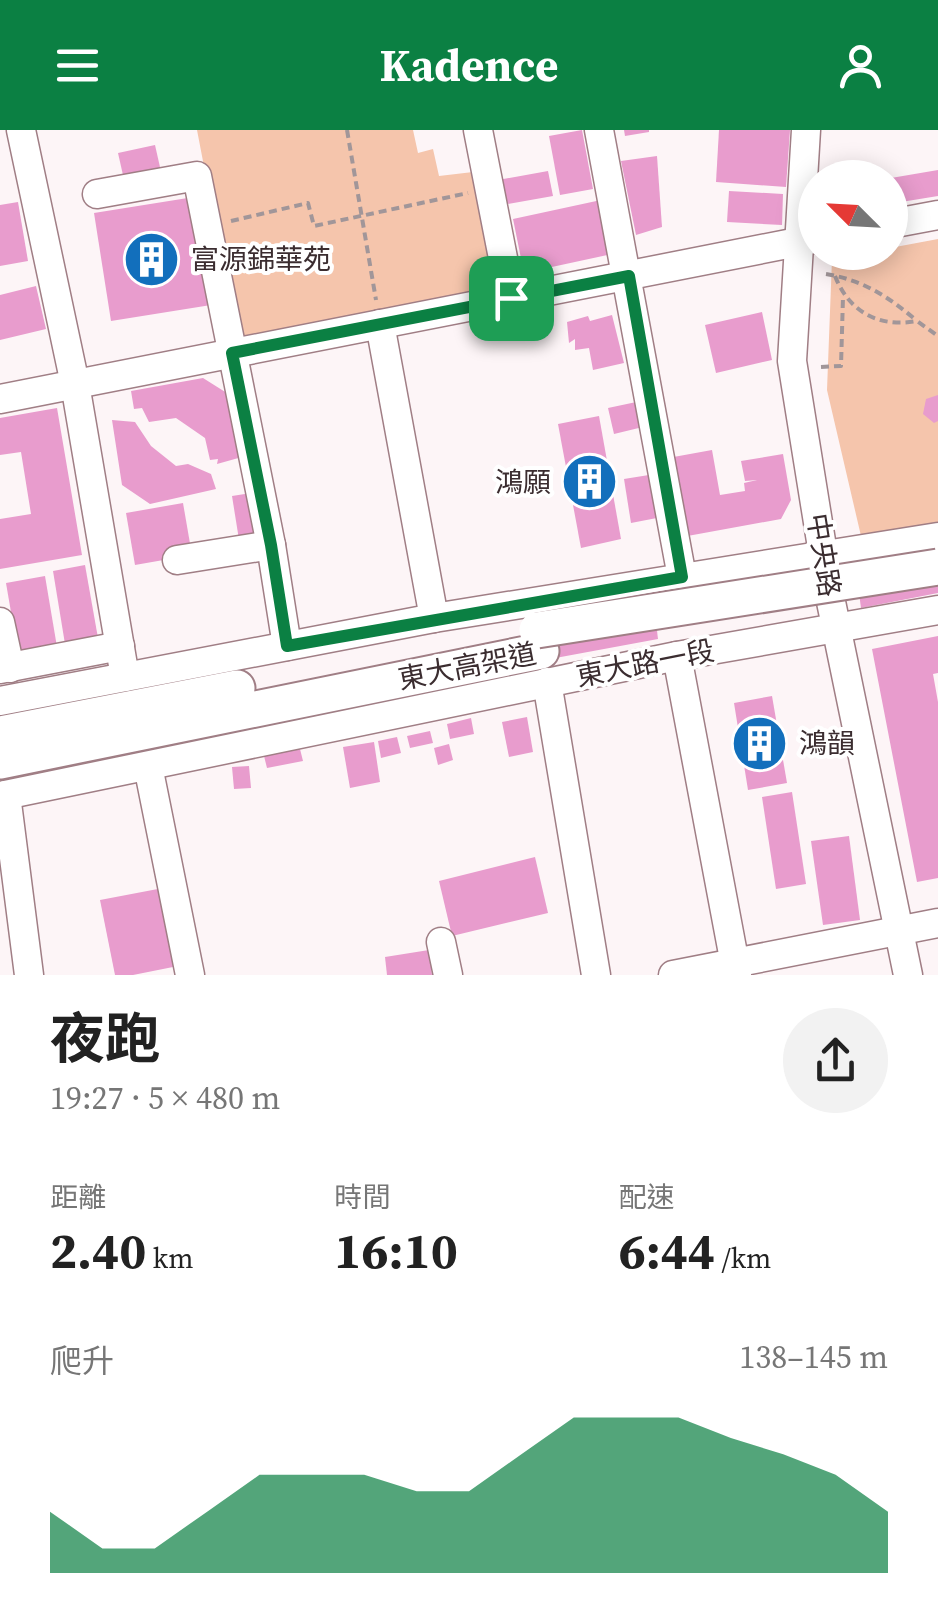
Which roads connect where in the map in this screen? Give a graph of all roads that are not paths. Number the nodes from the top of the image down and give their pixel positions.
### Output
1 (21, 130) edge
2 (478, 130) edge
3 (600, 130) edge
4 (806, 130) edge
5 (806, 160) edge
6 (97, 194) dead end
7 (938, 215) edge
8 (908, 221) edge
9 (798, 242) edge
10 (803, 270) edge
11 (629, 276) junction
12 (511, 298) junction
13 (380, 324) junction
14 (232, 353) junction
15 (75, 384) junction
16 (0, 399) edge
17 (938, 538) edge
18 (271, 545) junction
19 (177, 560) dead end
20 (938, 567) edge
21 (828, 576) junction
22 (682, 577) junction
23 (858, 582) dead end
24 (938, 589) edge
25 (938, 610) edge
26 (434, 618) junction
27 (0, 622) edge
28 (837, 628) junction
29 (120, 646) junction
30 (287, 646) junction
31 (541, 655) junction
32 (677, 656) junction
33 (5, 668) edge
34 (126, 677) junction
35 (0, 701) edge
36 (0, 734) edge
37 (148, 766) junction
38 (2, 784) edge
39 (938, 923) edge
40 (900, 930) junction
41 (441, 942) dead end
42 (736, 969) edge
43 (29, 975) edge
44 (190, 975) edge
45 (448, 975) edge
46 (596, 975) edge
47 (672, 975) edge
48 (908, 975) edge

1 - 15 street
2 - 12 street
3 - 11 street
4 - 5 street, 中央路
6 - 14 street
7 - 8 street
9 - 11 street
10 - 21 street, 中央路
11 - 12 street
11 - 22 street
12 - 13 street
13 - 14 street
13 - 26 street
14 - 15 street
14 - 18 street
15 - 16 street
15 - 29 street
17 - 21 street
18 - 19 street
18 - 30 street
20 - 31 main road, 東大高架道, bridge
21 - 22 street
21 - 23 street
21 - 28 street, 中央路
22 - 26 street
24 - 31 main road, 東大高架道
25 - 28 street, 東大路一段
26 - 30 street
27 - 33 street
28 - 32 street, 東大路一段
28 - 40 street, 中央路
29 - 33 street
29 - 34 street
30 - 34 street
31 - 32 street, 東大路一段
31 - 36 main road, 東大高架道
31 - 37 street, 東大路一段
31 - 38 main road, 東大高架道
31 - 46 street
32 - 42 street
34 - 35 street
37 - 38 street, 東大路一段
37 - 44 street
38 - 43 street
39 - 40 street
40 - 42 street
40 - 48 street, 中央路
41 - 45 street
42 - 47 street

